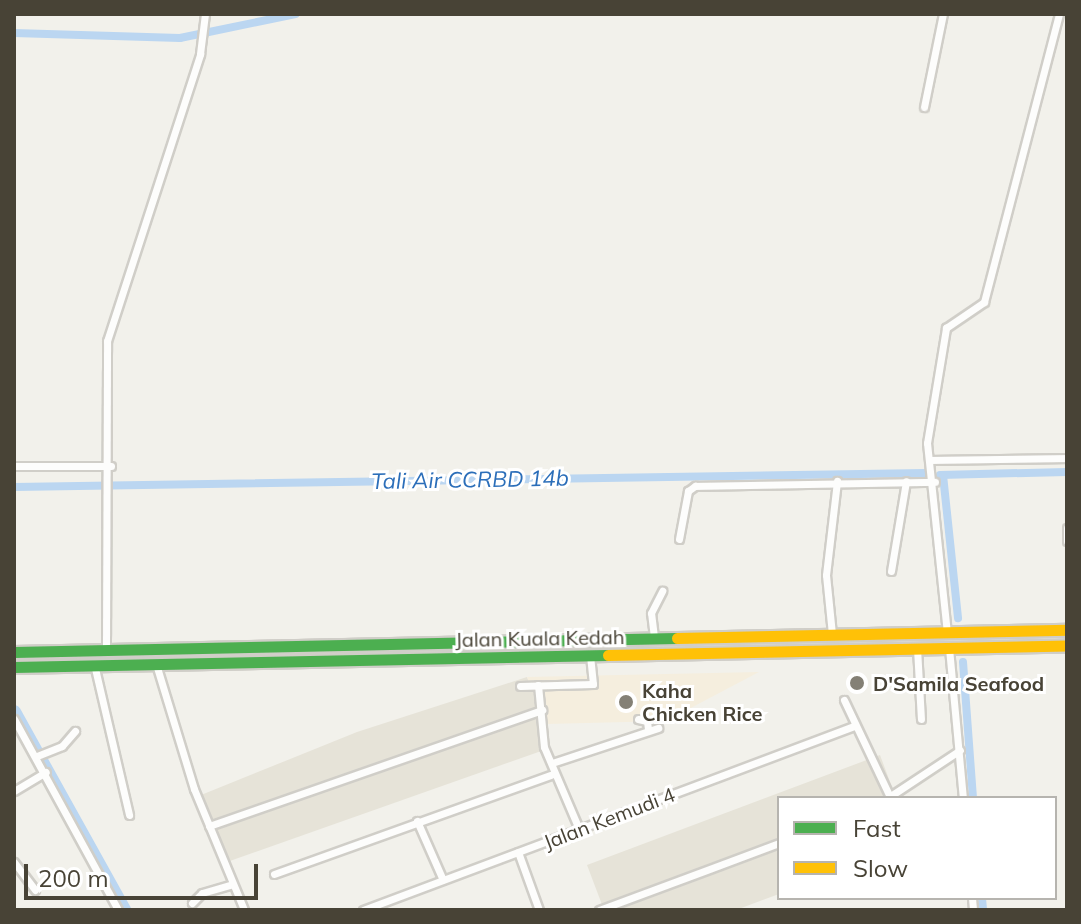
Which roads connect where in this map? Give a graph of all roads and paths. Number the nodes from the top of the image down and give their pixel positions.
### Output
1 (205, 14) edge
2 (943, 14) edge
3 (1059, 14) edge
4 (924, 107) dead end
5 (1067, 458) edge
6 (932, 463) junction
7 (14, 466) edge
8 (111, 469) junction
9 (935, 480) junction
10 (837, 481) junction
11 (906, 481) junction
12 (1067, 528) edge
13 (679, 539) dead end
14 (1067, 541) edge
15 (891, 571) dead end
16 (662, 591) dead end
17 (1067, 630) edge
18 (950, 633) junction
19 (832, 634) junction
20 (654, 637) junction
21 (443, 641) junction
22 (237, 645) junction
23 (1067, 645) edge
24 (106, 648) junction
25 (917, 648) junction
26 (951, 648) junction
27 (14, 652) edge
28 (590, 656) junction
29 (444, 657) junction
30 (243, 661) junction
31 (155, 662) junction
32 (94, 664) junction
33 (14, 667) edge
34 (538, 685) junction
35 (520, 686) dead end
36 (844, 700) dead end
37 (542, 710) junction
38 (14, 719) edge
39 (638, 719) dead end
40 (921, 719) dead end
41 (854, 726) junction
42 (658, 728) dead end
43 (648, 729) junction
44 (75, 731) dead end
45 (960, 750) junction
46 (40, 754) junction
47 (552, 763) junction
48 (46, 772) junction
49 (551, 775) dead end
50 (14, 791) edge
51 (888, 796) edge
52 (890, 796) edge
53 (963, 796) edge
54 (129, 815) dead end
55 (417, 821) junction
56 (209, 826) junction
57 (579, 829) junction
58 (777, 844) edge
59 (518, 852) junction
60 (15, 864) edge
61 (274, 874) dead end
62 (443, 880) junction
63 (233, 884) junction
64 (35, 890) dead end
65 (192, 903) dead end
66 (118, 910) edge
67 (244, 910) edge
68 (363, 910) edge
69 (539, 910) edge
70 (599, 910) edge

1 - 8 street
2 - 4 street
3 - 6 street
5 - 6 street
6 - 9 street
7 - 8 street
8 - 24 street
9 - 11 street
9 - 18 street
10 - 11 street
10 - 13 street
10 - 19 street
11 - 15 street
12 - 14 street
16 - 20 street
17 - 18 main road, Jalan Kuala Kedah
18 - 19 main road, Jalan Kuala Kedah
19 - 20 main road, Jalan Kuala Kedah
20 - 21 main road, Jalan Kuala Kedah
21 - 22 main road, Jalan Kuala Kedah
21 - 29 main road
22 - 24 main road, Jalan Kuala Kedah
22 - 30 main road
23 - 26 main road, Jalan Kuala Kedah
24 - 27 main road, Jalan Kuala Kedah
25 - 26 main road, Jalan Kuala Kedah
25 - 28 main road, Jalan Kuala Kedah
25 - 40 street
26 - 45 street
28 - 29 main road, Jalan Kuala Kedah
28 - 34 street
29 - 30 main road, Jalan Kuala Kedah
30 - 31 main road, Jalan Kuala Kedah
31 - 32 main road, Jalan Kuala Kedah
31 - 56 street
32 - 33 main road, Jalan Kuala Kedah
32 - 54 street
34 - 35 street
34 - 37 street
36 - 41 street
37 - 47 street
37 - 56 street
38 - 46 street
39 - 43 street
41 - 51 street
41 - 57 street, Jalan Kemudi 4
42 - 43 street
43 - 47 street
44 - 46 street
45 - 52 street
45 - 53 street
46 - 48 street
47 - 57 street
48 - 50 street
48 - 66 street
49 - 55 street
55 - 61 street
55 - 62 street
56 - 63 street
57 - 59 street, Jalan Kemudi 4
58 - 70 street
59 - 62 street, Jalan Kemudi 4
59 - 69 street
60 - 64 street
62 - 68 street, Jalan Kemudi 4
63 - 65 street
63 - 67 street

